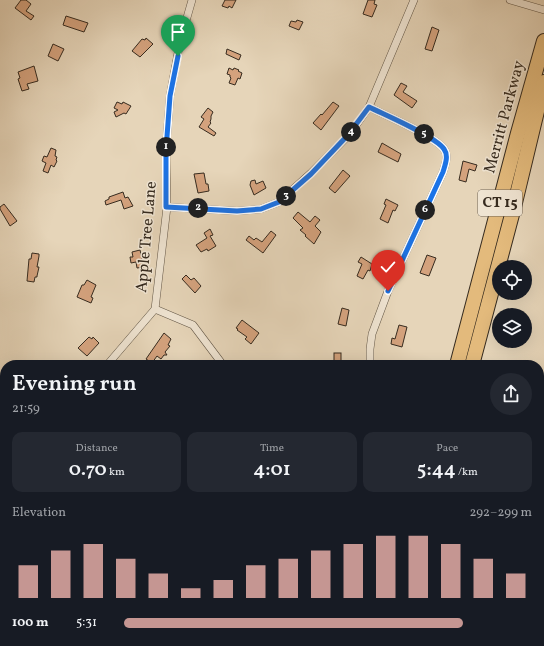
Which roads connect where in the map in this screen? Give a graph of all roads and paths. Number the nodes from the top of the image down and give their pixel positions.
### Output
1 (192, 0) edge
2 (414, 0) edge
3 (510, 0) edge
4 (544, 10) edge
5 (544, 41) edge
6 (544, 82) edge
7 (369, 107) junction
8 (166, 207) junction
9 (155, 309) junction
10 (111, 360) edge
11 (218, 360) edge
12 (370, 360) edge
13 (458, 360) edge
14 (473, 360) edge

1 - 8 street, Apple Tree Lane
2 - 7 street
3 - 4 street
5 - 13 highway, Merritt Parkway / CT 15
6 - 14 highway, Merritt Parkway / CT 15
7 - 8 street
7 - 12 street
8 - 9 street, Apple Tree Lane
9 - 10 street, Apple Tree Lane
9 - 11 street

